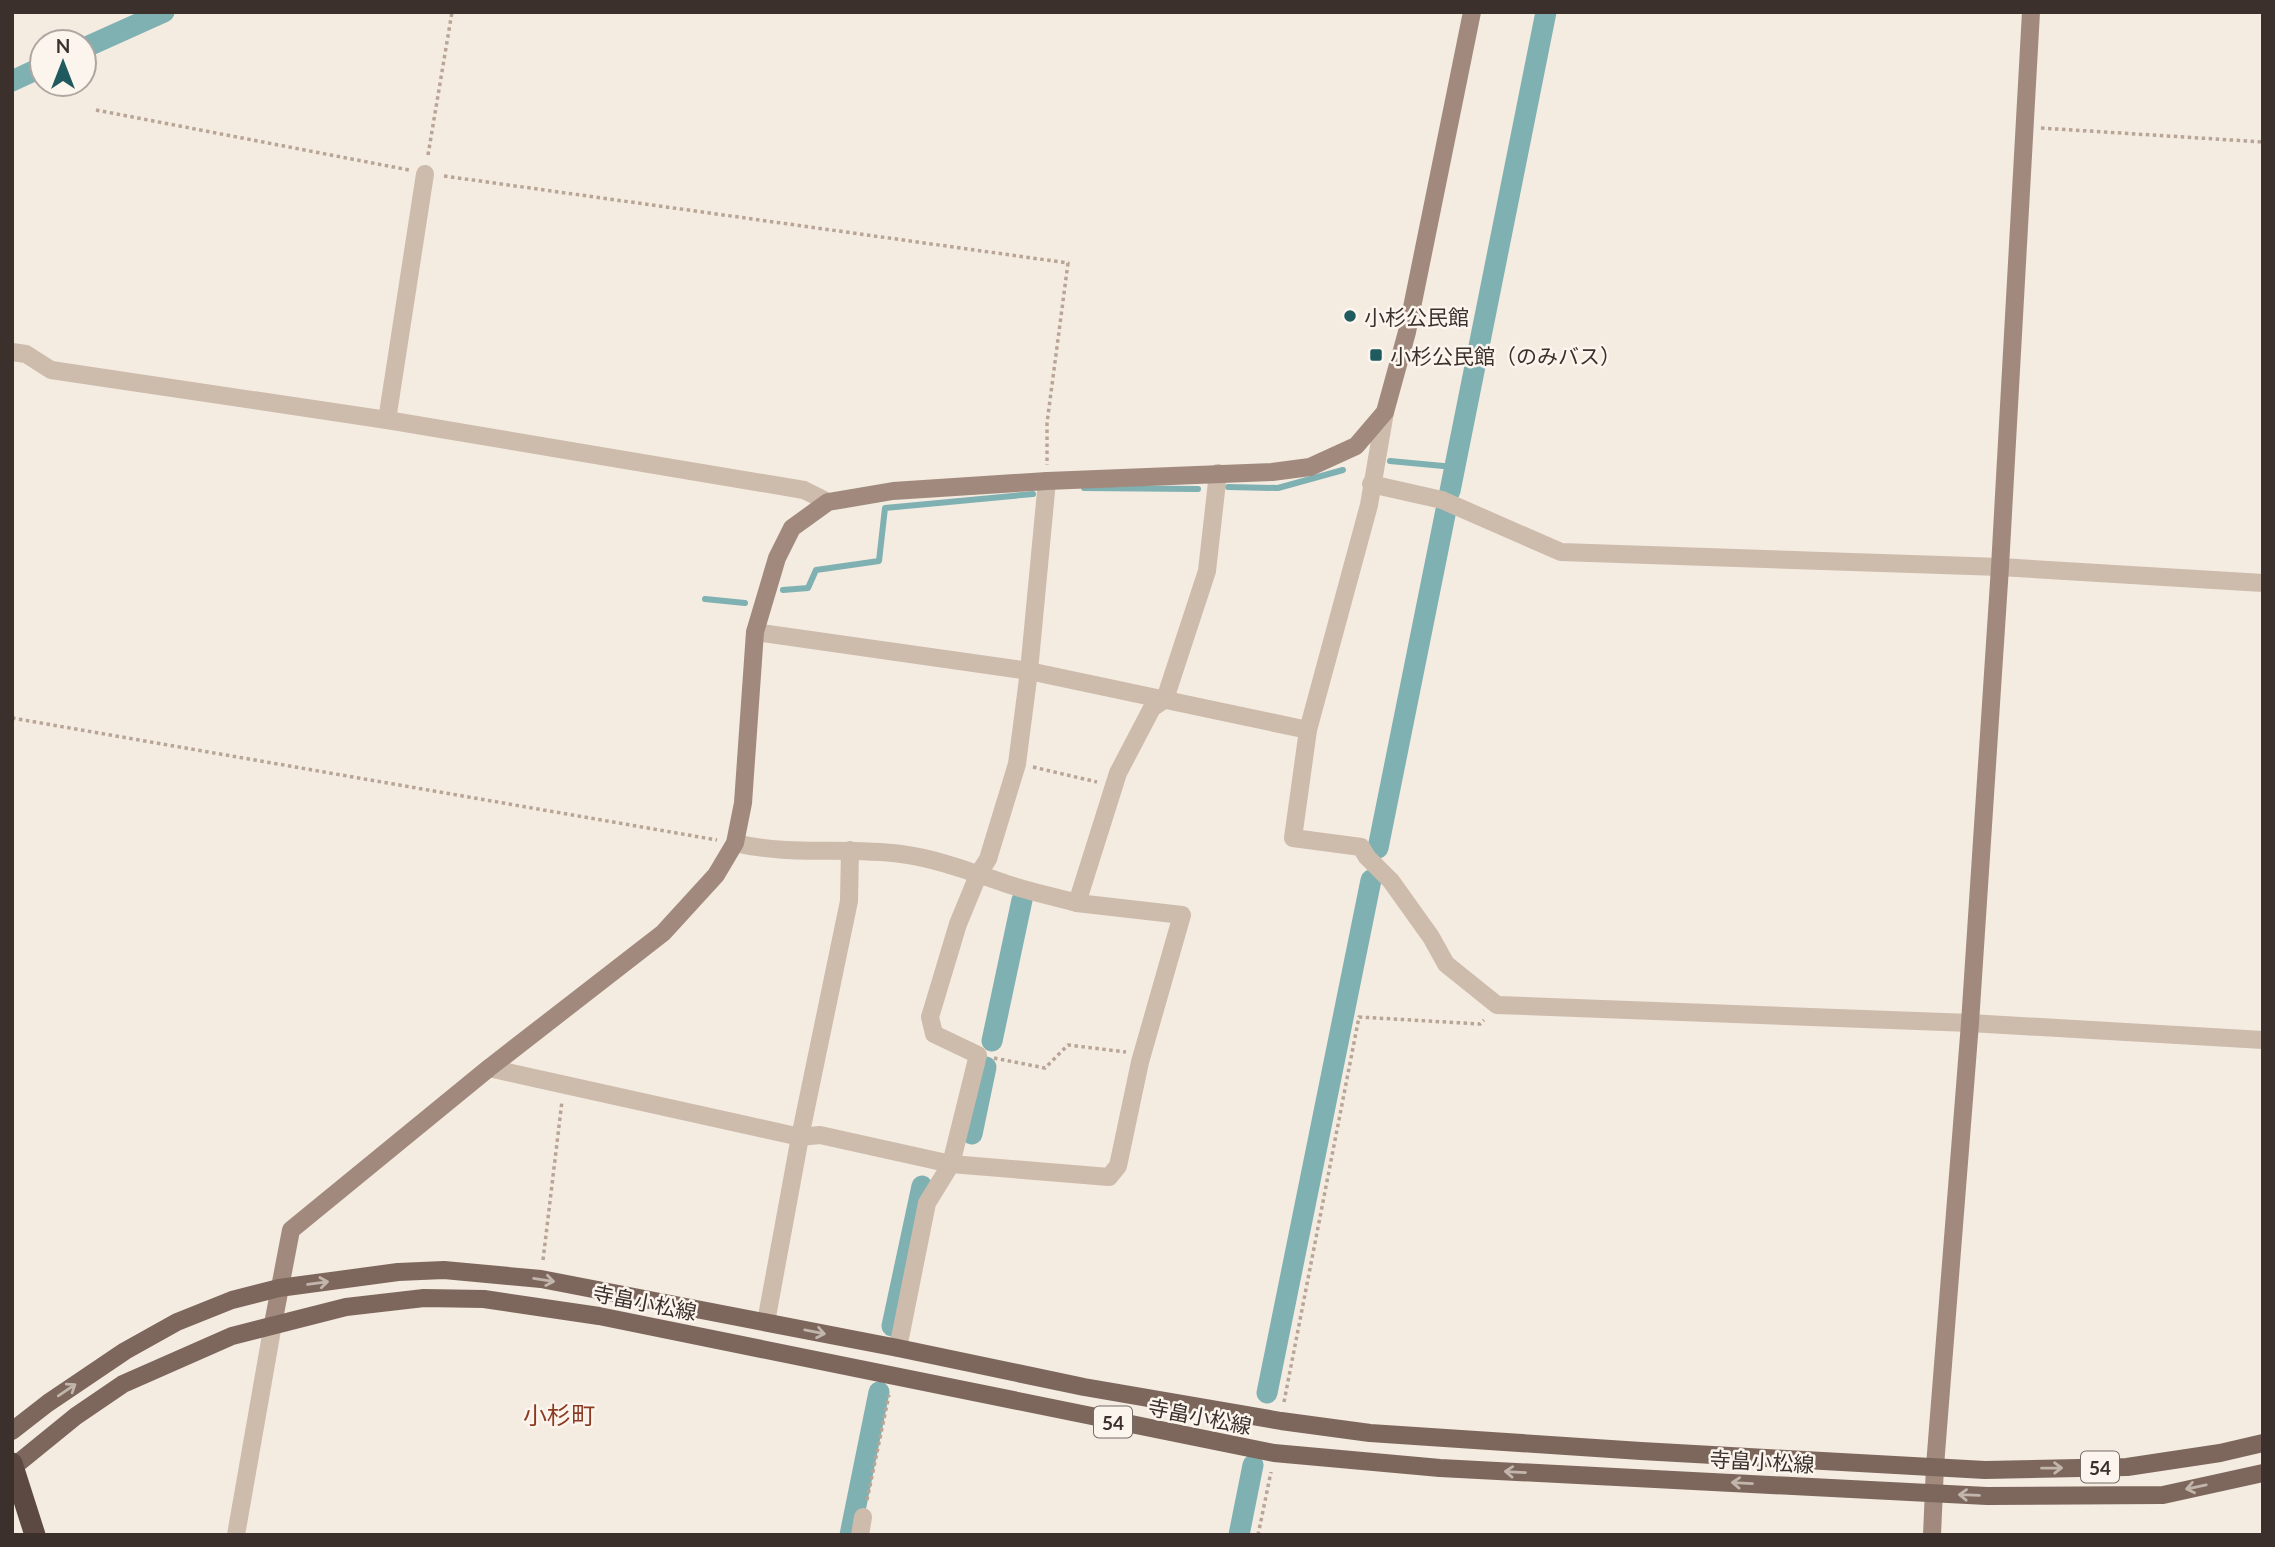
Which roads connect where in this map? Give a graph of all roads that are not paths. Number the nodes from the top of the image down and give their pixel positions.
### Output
1 (1472, 12) edge
2 (2031, 12) edge
3 (425, 173) road end
4 (12, 352) edge
5 (1385, 412) junction
6 (387, 420) junction
7 (1218, 473) junction
8 (1046, 481) junction
9 (1371, 484) junction
10 (828, 502) junction
11 (2000, 567) junction
12 (2263, 583) edge
13 (755, 632) junction
14 (1029, 671) junction
15 (1166, 699) junction
16 (1308, 730) junction
17 (735, 843) junction
18 (850, 850) junction
19 (979, 873) junction
20 (1077, 903) junction
21 (1970, 1023) junction
22 (2263, 1040) edge
23 (489, 1068) junction
24 (800, 1137) junction
25 (951, 1164) junction
26 (279, 1289) junction
27 (766, 1322) junction
28 (273, 1324) junction
29 (898, 1348) junction
30 (12, 1431) edge
31 (2263, 1443) edge
32 (13, 1466) edge
33 (1935, 1466) junction
34 (2263, 1473) edge
35 (1934, 1493) junction
36 (35, 1535) edge
37 (236, 1535) edge
38 (1933, 1535) edge

1 - 5 street
2 - 11 street
3 - 6 street
4 - 6 street
5 - 7 street
5 - 9 street
6 - 10 street
7 - 8 street
7 - 15 street
8 - 10 street
8 - 14 street
9 - 11 street
9 - 16 street
10 - 13 street
11 - 12 street
11 - 21 street
13 - 14 street
13 - 17 street
14 - 15 street
14 - 19 street
15 - 16 street
15 - 20 street
16 - 21 street
17 - 18 street
17 - 23 street
18 - 19 street
18 - 24 street
19 - 20 street
19 - 25 street
20 - 25 street
21 - 22 street
21 - 33 street
23 - 24 street
23 - 26 street
24 - 25 street
24 - 27 street
25 - 29 street
26 -> 27 main road, 寺畠小松線 / 54
26 - 28 street
30 -> 26 main road, 寺畠小松線 / 54
27 -> 29 main road, 寺畠小松線 / 54
28 - 32 main road, 寺畠小松線 / 54
35 -> 28 main road, 寺畠小松線 / 54
28 - 37 street
29 - 33 main road, 寺畠小松線 / 54
33 -> 31 main road, 寺畠小松線 / 54
32 - 36 highway
33 - 35 street
34 -> 35 main road, 寺畠小松線 / 54
35 - 38 street

